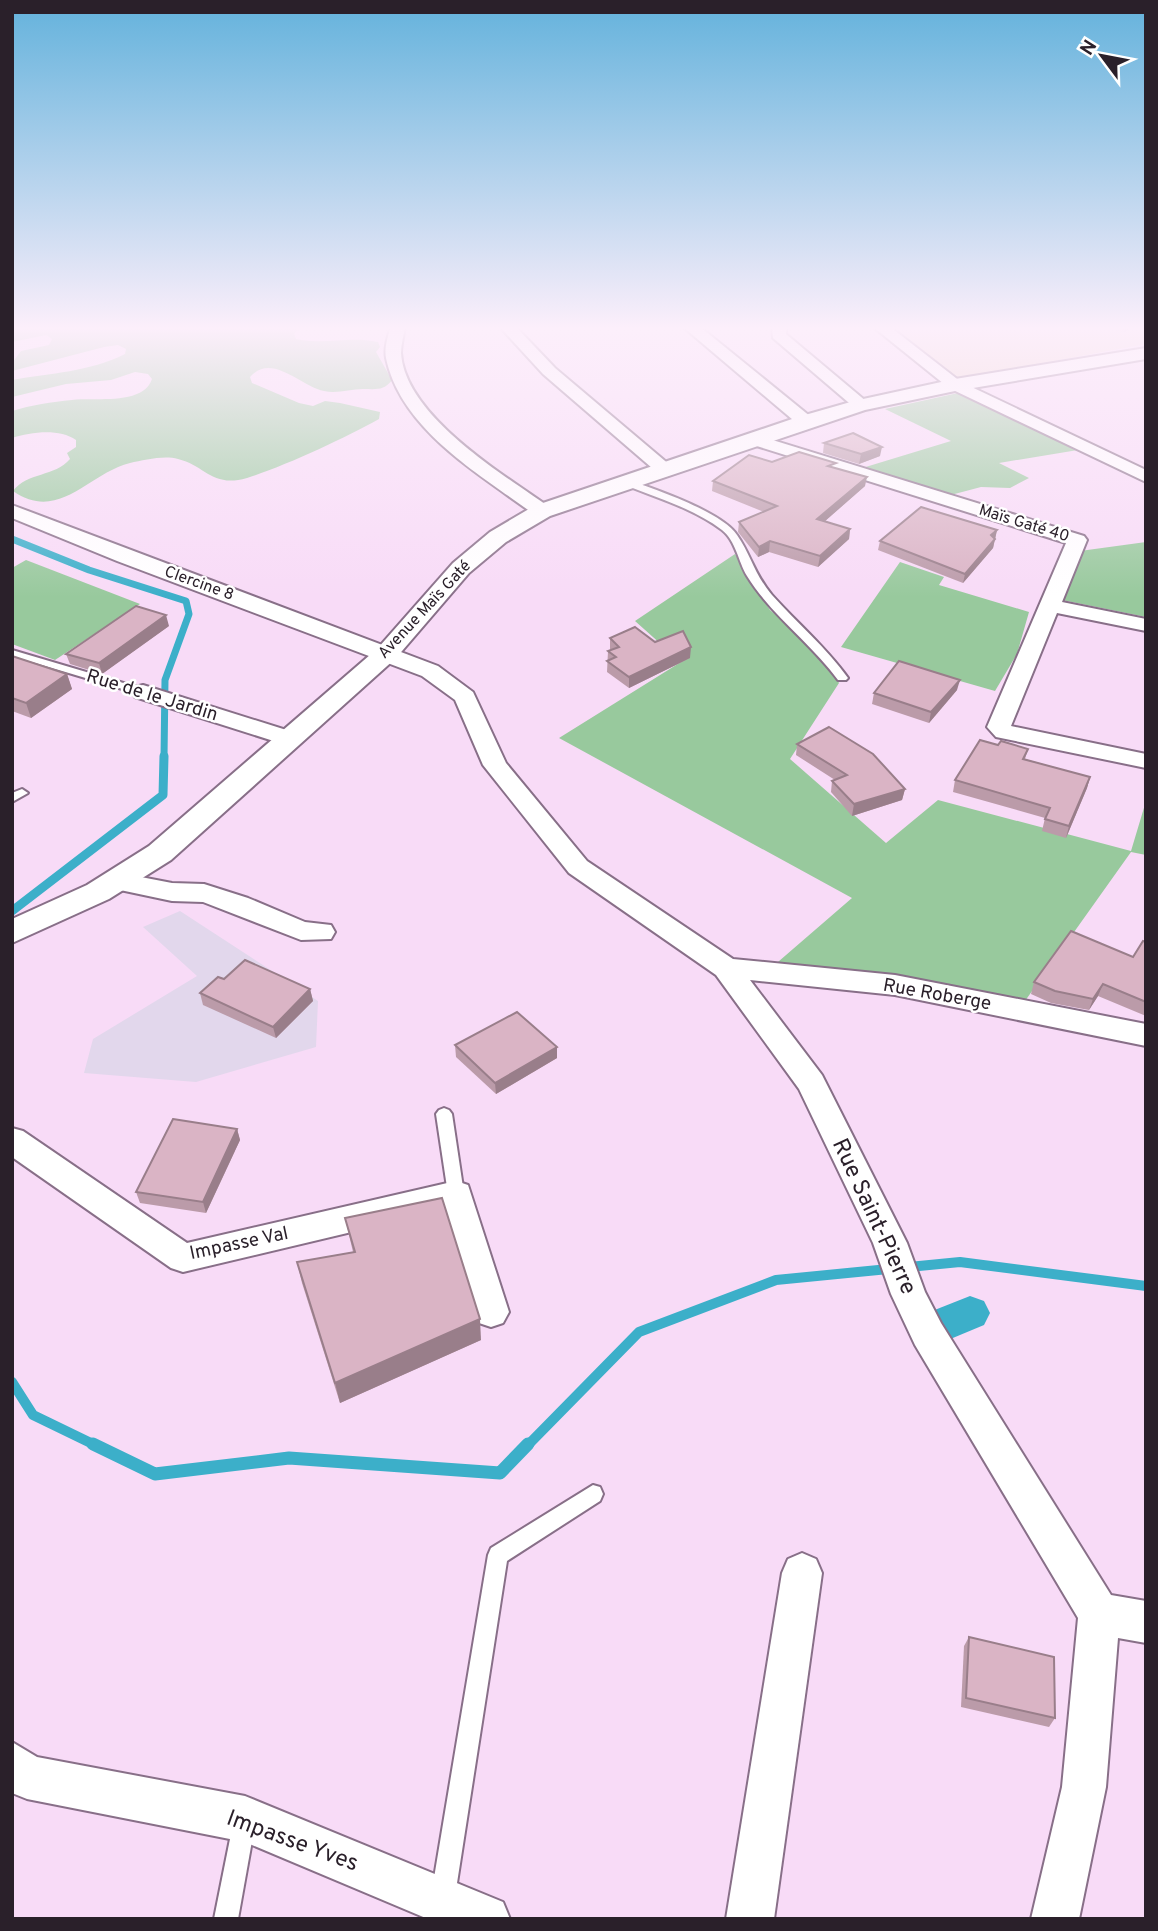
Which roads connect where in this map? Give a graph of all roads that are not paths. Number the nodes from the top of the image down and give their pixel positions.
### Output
1 (426, 416) edge
2 (602, 416) edge
3 (799, 416) edge
4 (822, 416) edge
5 (1020, 416) edge
6 (805, 421) junction
7 (753, 439) junction
8 (665, 470) junction
9 (1146, 477) edge
10 (628, 483) junction
11 (12, 511) edge
12 (542, 511) junction
13 (1048, 605) junction
14 (1146, 625) edge
15 (12, 653) edge
16 (387, 653) junction
17 (842, 678) dead end
18 (144, 692) joint
19 (291, 739) junction
20 (1146, 761) edge
21 (115, 881) junction
22 (12, 932) edge
23 (321, 932) dead end
24 (726, 968) junction
25 (1146, 1035) edge
26 (444, 1114) dead end
27 (12, 1140) edge
28 (456, 1194) junction
29 (491, 1312) dead end
30 (593, 1494) dead end
31 (802, 1573) dead end
32 (1099, 1614) junction
33 (1146, 1622) edge
34 (12, 1764) edge
35 (245, 1819) junction
36 (442, 1901) junction
37 (226, 1919) edge
38 (486, 1919) edge
39 (750, 1919) edge
40 (1055, 1919) edge

1 - 12 street
2 - 8 street
3 - 6 street
4 - 6 street, Avenue Maïs Gaté
5 - 9 street
6 - 7 street, Avenue Maïs Gaté
7 - 8 street, Avenue Maïs Gaté
7 - 13 street, Maïs Gaté 40
8 - 10 street, Avenue Maïs Gaté
10 - 12 street, Avenue Maïs Gaté
10 - 17 lane
11 - 16 street, Clercine 8
12 - 16 street, Avenue Maïs Gaté
13 - 14 street
13 - 20 street, Maïs Gaté 40
15 - 18 lane, Rue de le Jardin
16 - 19 street, Avenue Maïs Gaté
16 - 24 street, Rue Saint-Pierre
18 - 19 street, Rue de le Jardin
19 - 21 street, Avenue Maïs Gaté
21 - 22 street, Avenue Maïs Gaté
21 - 23 street
24 - 25 street, Rue Roberge
24 - 32 street, Rue Saint-Pierre
26 - 28 lane
27 - 28 street, Impasse Val
28 - 29 street
30 - 36 lane
31 - 39 street
32 - 33 street
32 - 40 street
34 - 35 street, Impasse Yves
35 - 36 street, Impasse Yves
35 - 37 lane
36 - 38 street, Impasse Yves

